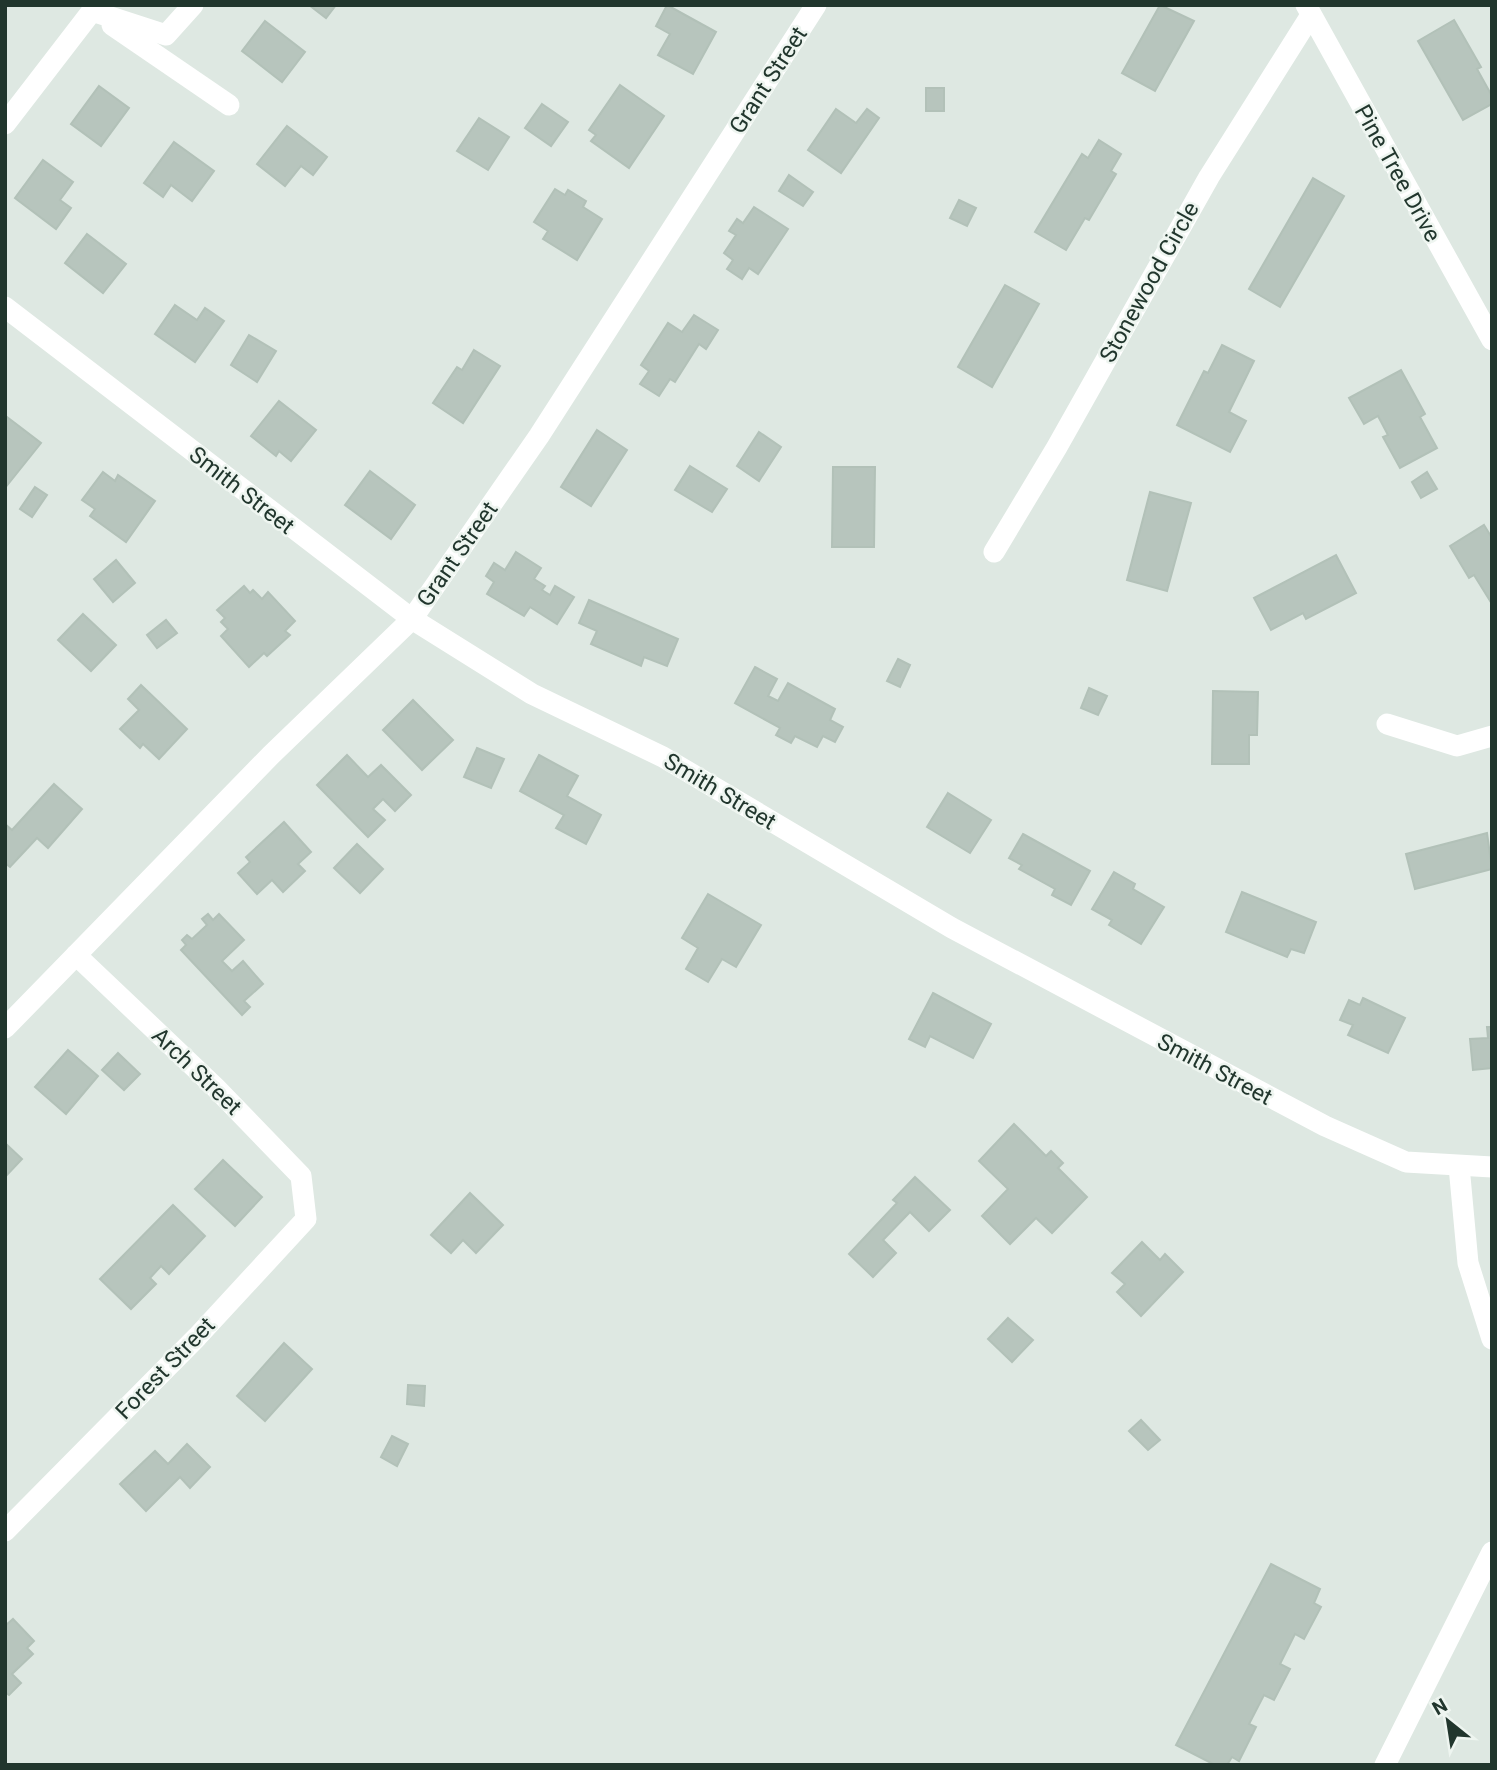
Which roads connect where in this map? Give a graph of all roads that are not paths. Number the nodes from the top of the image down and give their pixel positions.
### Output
1 (193, 5) edge
2 (816, 5) edge
3 (88, 8) edge
4 (1309, 10) edge
5 (229, 105) dead end
6 (5, 124) edge
7 (5, 307) edge
8 (1492, 340) edge
9 (994, 552) dead end
10 (412, 619) junction
11 (1387, 724) dead end
12 (1492, 736) edge
13 (76, 955) junction
14 (5, 1028) edge
15 (1459, 1166) junction
16 (1492, 1167) edge
17 (303, 1196) joint
18 (1492, 1339) edge
19 (5, 1531) edge
20 (1492, 1552) edge
21 (1385, 1765) edge

1 - 3 street
2 - 10 street, Grant Street
3 - 5 street
3 - 6 street
4 - 8 street, Pine Tree Drive
4 - 9 street, Stonewood Circle
7 - 10 street, Smith Street
10 - 13 street, Grant Street
10 - 15 street, Smith Street
11 - 12 street
13 - 14 street, Grant Street
13 - 17 street, Arch Street
15 - 16 street, Smith Street
15 - 18 street
17 - 19 street, Forest Street
20 - 21 street

